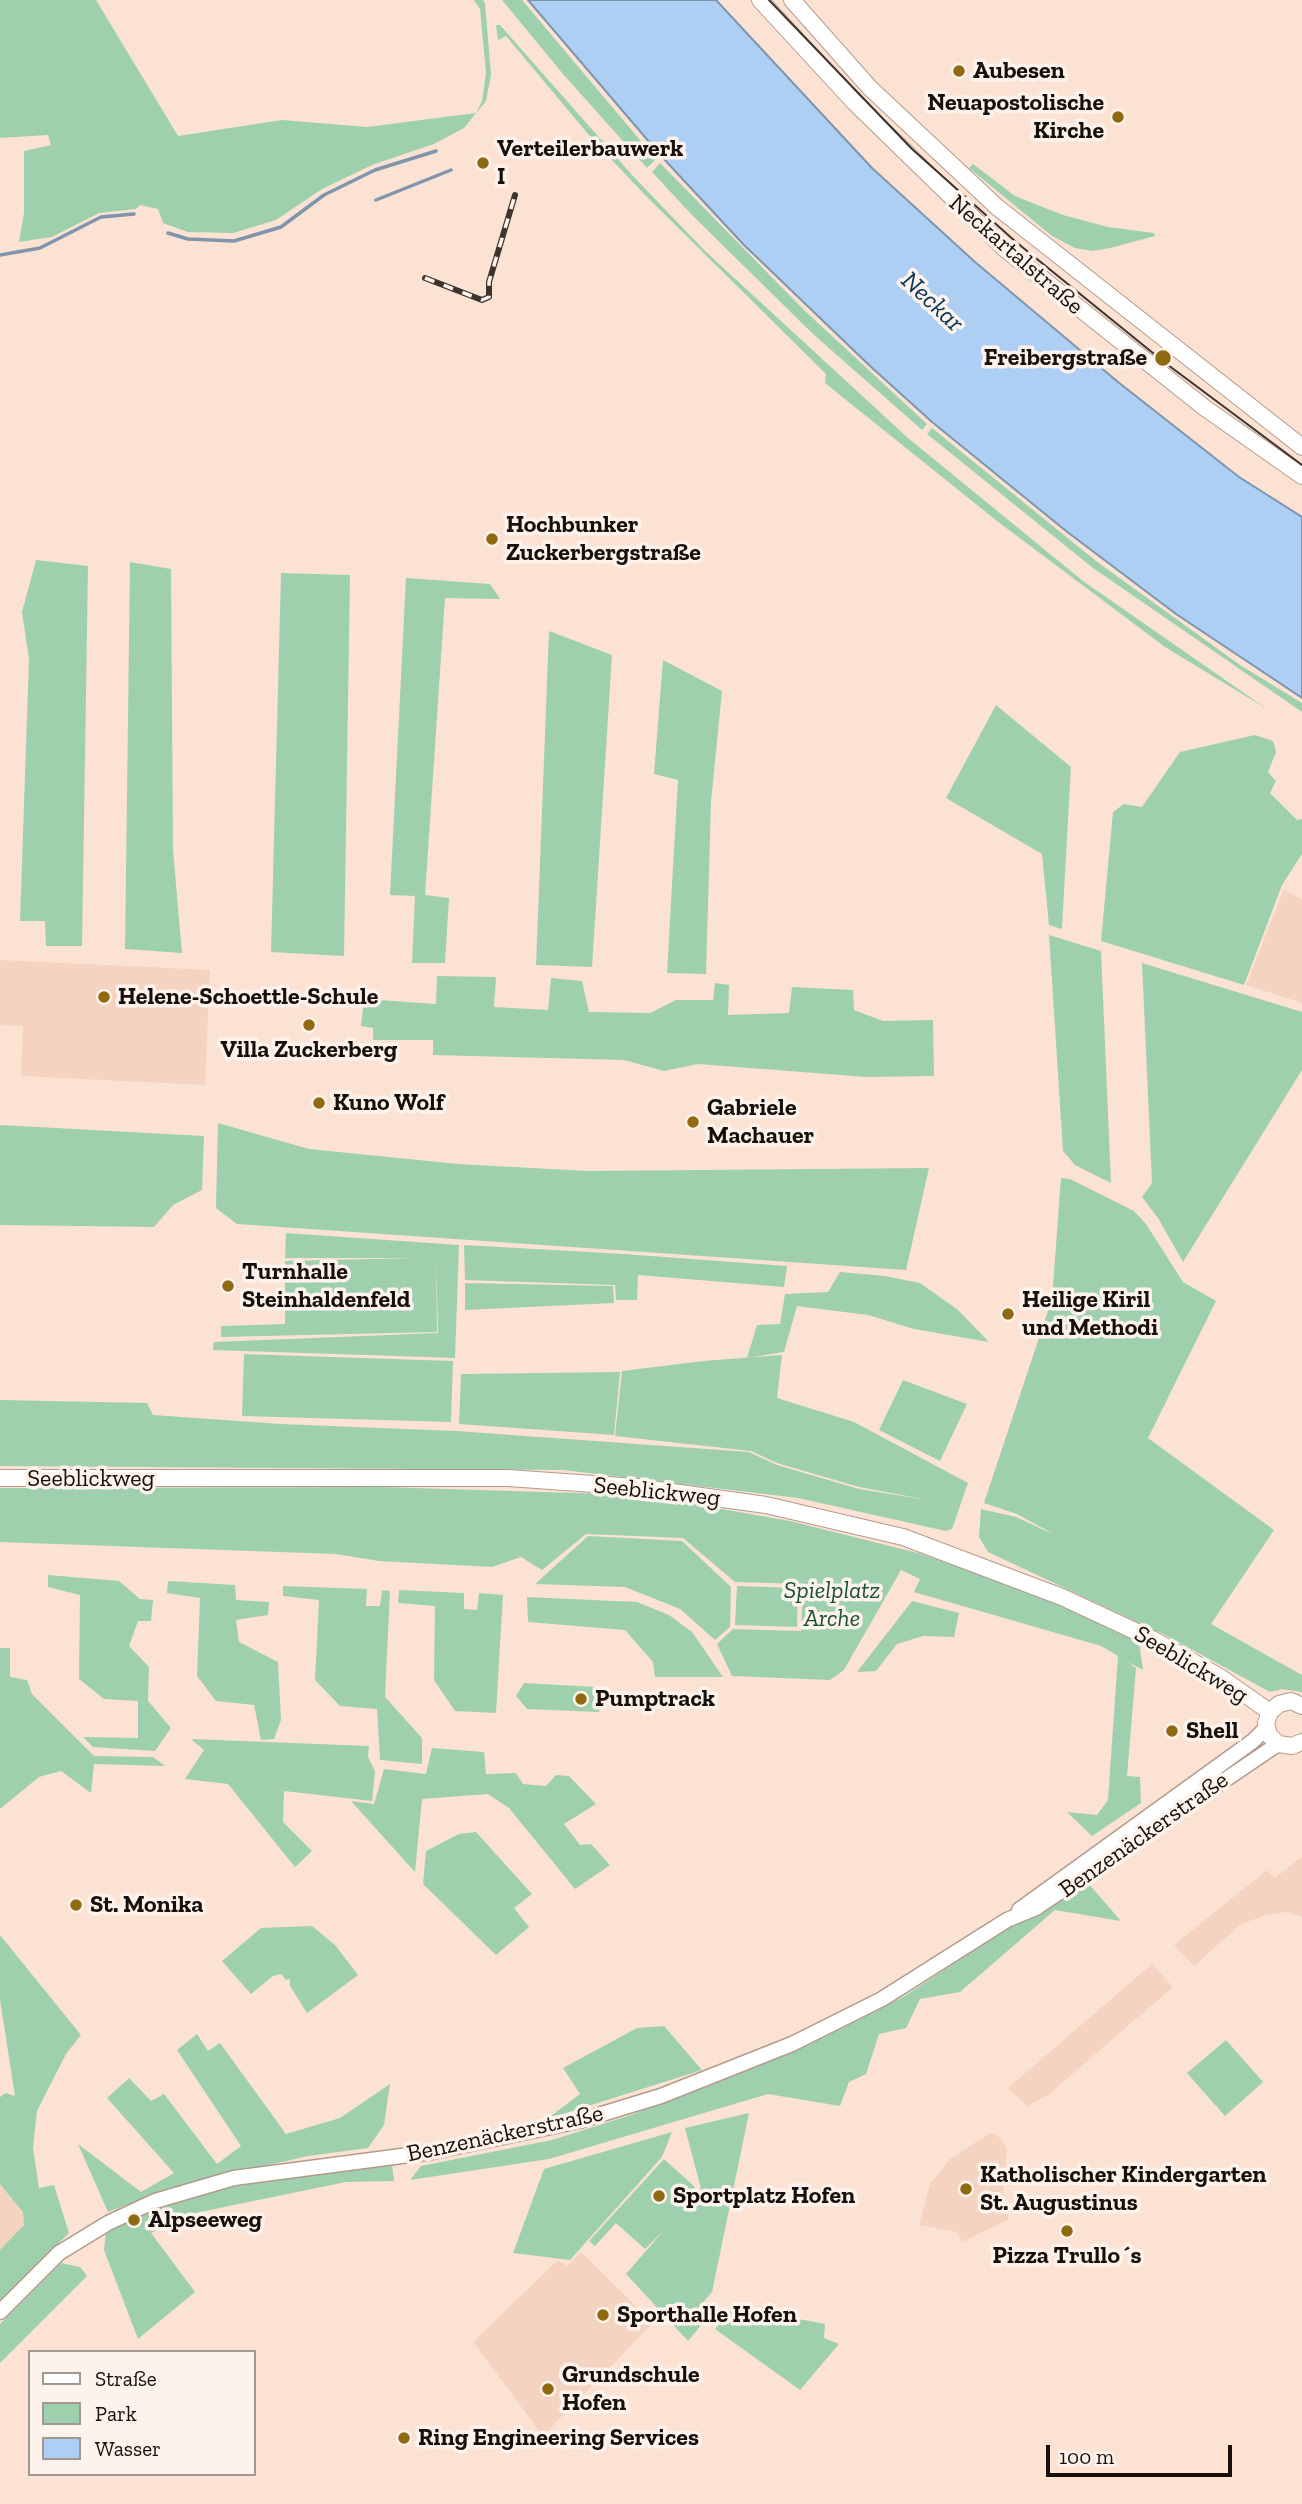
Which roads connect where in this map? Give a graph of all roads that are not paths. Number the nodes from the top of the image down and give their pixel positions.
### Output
1 (760, 0) edge
2 (792, 0) edge
3 (1302, 447) edge
4 (1302, 476) edge
5 (0, 1478) edge
6 (1302, 1706) edge
7 (1268, 1720) junction
8 (1302, 1741) edge
9 (1278, 1744) junction
10 (1007, 1920) junction
11 (0, 2312) edge

1 - 4 main road, Neckartalstraße
2 - 3 main road, Neckartalstraße
5 - 7 main road, Seeblickweg
6 - 7 main road
7 - 9 main road, Seeblickweg
7 - 10 street, Benzenäckerstraße
8 - 9 main road
9 - 10 street, Benzenäckerstraße
10 - 11 street, Benzenäckerstraße

